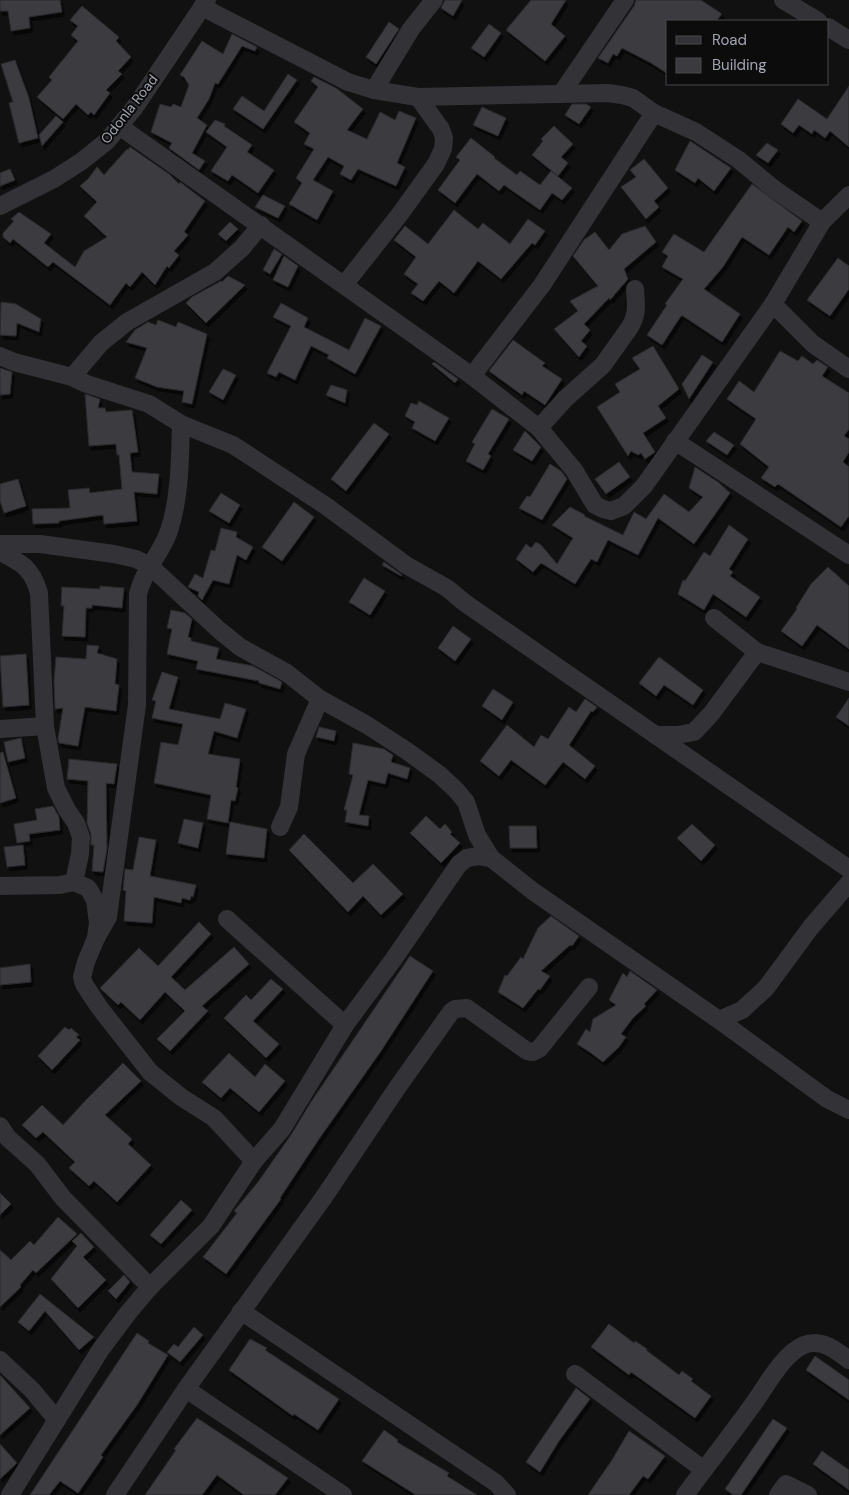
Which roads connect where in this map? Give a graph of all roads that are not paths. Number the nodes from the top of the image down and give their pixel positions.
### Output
1 (434, 0) edge
2 (625, 0) edge
3 (783, 0) edge
4 (205, 3) edge
5 (816, 20) edge
6 (829, 28) edge
7 (849, 40) edge
8 (374, 90) junction
9 (561, 94) junction
10 (418, 97) junction
11 (654, 113) junction
12 (119, 126) junction
13 (849, 195) edge
14 (0, 206) edge
15 (822, 222) junction
16 (261, 225) junction
17 (344, 285) junction
18 (635, 289) dead end
19 (773, 304) junction
20 (0, 356) edge
21 (849, 369) edge
22 (472, 376) junction
23 (72, 377) junction
24 (181, 424) junction
25 (539, 428) junction
26 (675, 441) junction
27 (0, 544) edge
28 (0, 552) edge
29 (849, 555) edge
30 (150, 566) junction
31 (714, 618) dead end
32 (757, 652) junction
33 (849, 682) edge
34 (320, 699) junction
35 (46, 726) junction
36 (0, 729) edge
37 (656, 735) junction
38 (280, 827) dead end
39 (477, 835) junction
40 (467, 858) junction
41 (491, 858) junction
42 (849, 869) edge
43 (74, 882) junction
44 (849, 883) edge
45 (0, 886) edge
46 (227, 918) dead end
47 (96, 938) junction
48 (588, 987) dead end
49 (719, 1020) junction
50 (345, 1025) junction
51 (849, 1110) edge
52 (0, 1126) edge
53 (254, 1161) junction
54 (150, 1287) junction
55 (241, 1312) junction
56 (0, 1360) edge
57 (849, 1360) edge
58 (575, 1374) dead end
59 (186, 1389) junction
60 (57, 1420) junction
61 (704, 1470) junction
62 (10, 1495) edge
63 (115, 1495) edge
64 (343, 1495) edge
65 (507, 1495) edge
66 (685, 1495) edge
67 (778, 1495) edge
68 (808, 1495) edge

1 - 8 street
2 - 9 street
3 - 5 street
4 - 8 street
4 - 12 street, Odonla Road
6 - 7 street
8 - 10 street
9 - 10 street
9 - 11 street
10 - 17 street
11 - 15 street
11 - 22 street
12 - 14 street, Odonla Road
12 - 16 street
13 - 15 street
15 - 19 street
16 - 17 street
16 - 23 street
17 - 22 street
18 - 25 street
19 - 21 street
19 - 26 street
20 - 23 street
22 - 25 street
23 - 24 street
24 - 30 street
24 - 37 street
25 - 26 street
26 - 29 street
27 - 30 street
28 - 35 street
30 - 34 street
30 - 47 street
31 - 32 street
32 - 33 street
32 - 37 street
34 - 38 street
34 - 39 street
35 - 36 street
35 - 43 street
37 - 42 street
39 - 40 street
39 - 41 street
40 - 41 street
40 - 50 street
41 - 49 street
43 - 45 street
43 - 47 street
44 - 49 street
46 - 50 street
47 - 53 street
48 - 55 street
49 - 51 street
50 - 53 street
52 - 54 street
53 - 54 street
54 - 60 street
55 - 59 street
55 - 65 street
56 - 60 street
57 - 61 street
58 - 61 street
59 - 63 street
59 - 64 street
60 - 62 street
61 - 66 street
67 - 68 street

